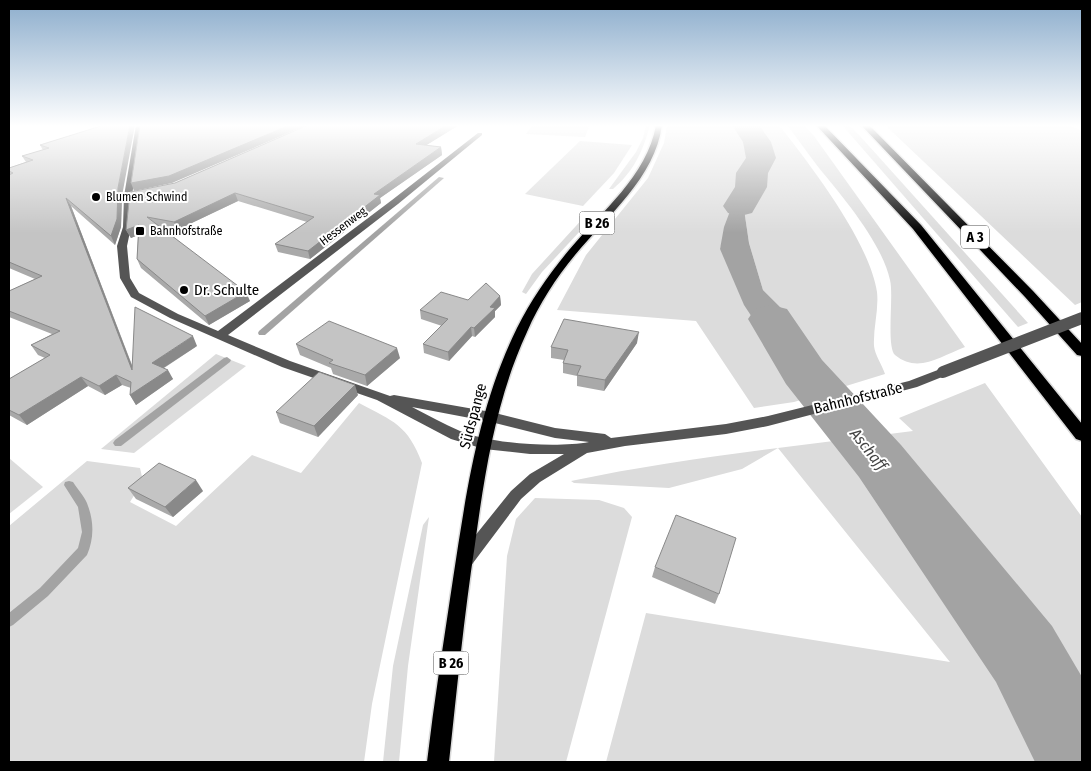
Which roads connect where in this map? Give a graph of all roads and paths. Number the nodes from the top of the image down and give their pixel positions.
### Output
1 (136, 161) edge
2 (446, 161) edge
3 (646, 161) edge
4 (854, 161) edge
5 (900, 161) edge
6 (1082, 318) edge
7 (220, 336) junction
8 (1082, 352) edge
9 (382, 397) junction
10 (491, 417) junction
11 (1082, 435) edge
12 (625, 441) junction
13 (484, 444) junction
14 (585, 448) junction
15 (463, 564) junction
16 (438, 762) edge

1 - 7 street, Bahnhofstraße
2 - 7 street, Hessenweg
3 - 10 main road, Südspange / B 26
4 - 11 highway, A 3
5 - 8 highway, A 3
6 - 12 street, Bahnhofstraße, bridge
7 - 9 street, Bahnhofstraße
9 - 10 street, Bahnhofstraße
9 - 13 street, Bahnhofstraße
10 - 12 street, Bahnhofstraße
10 - 13 main road, Südspange / B 26
12 - 14 street, Bahnhofstraße
13 - 14 street, Bahnhofstraße
13 - 15 main road, Südspange / B 26
14 - 15 street, Bahnhofstraße
15 - 16 main road, Südspange / B 26

